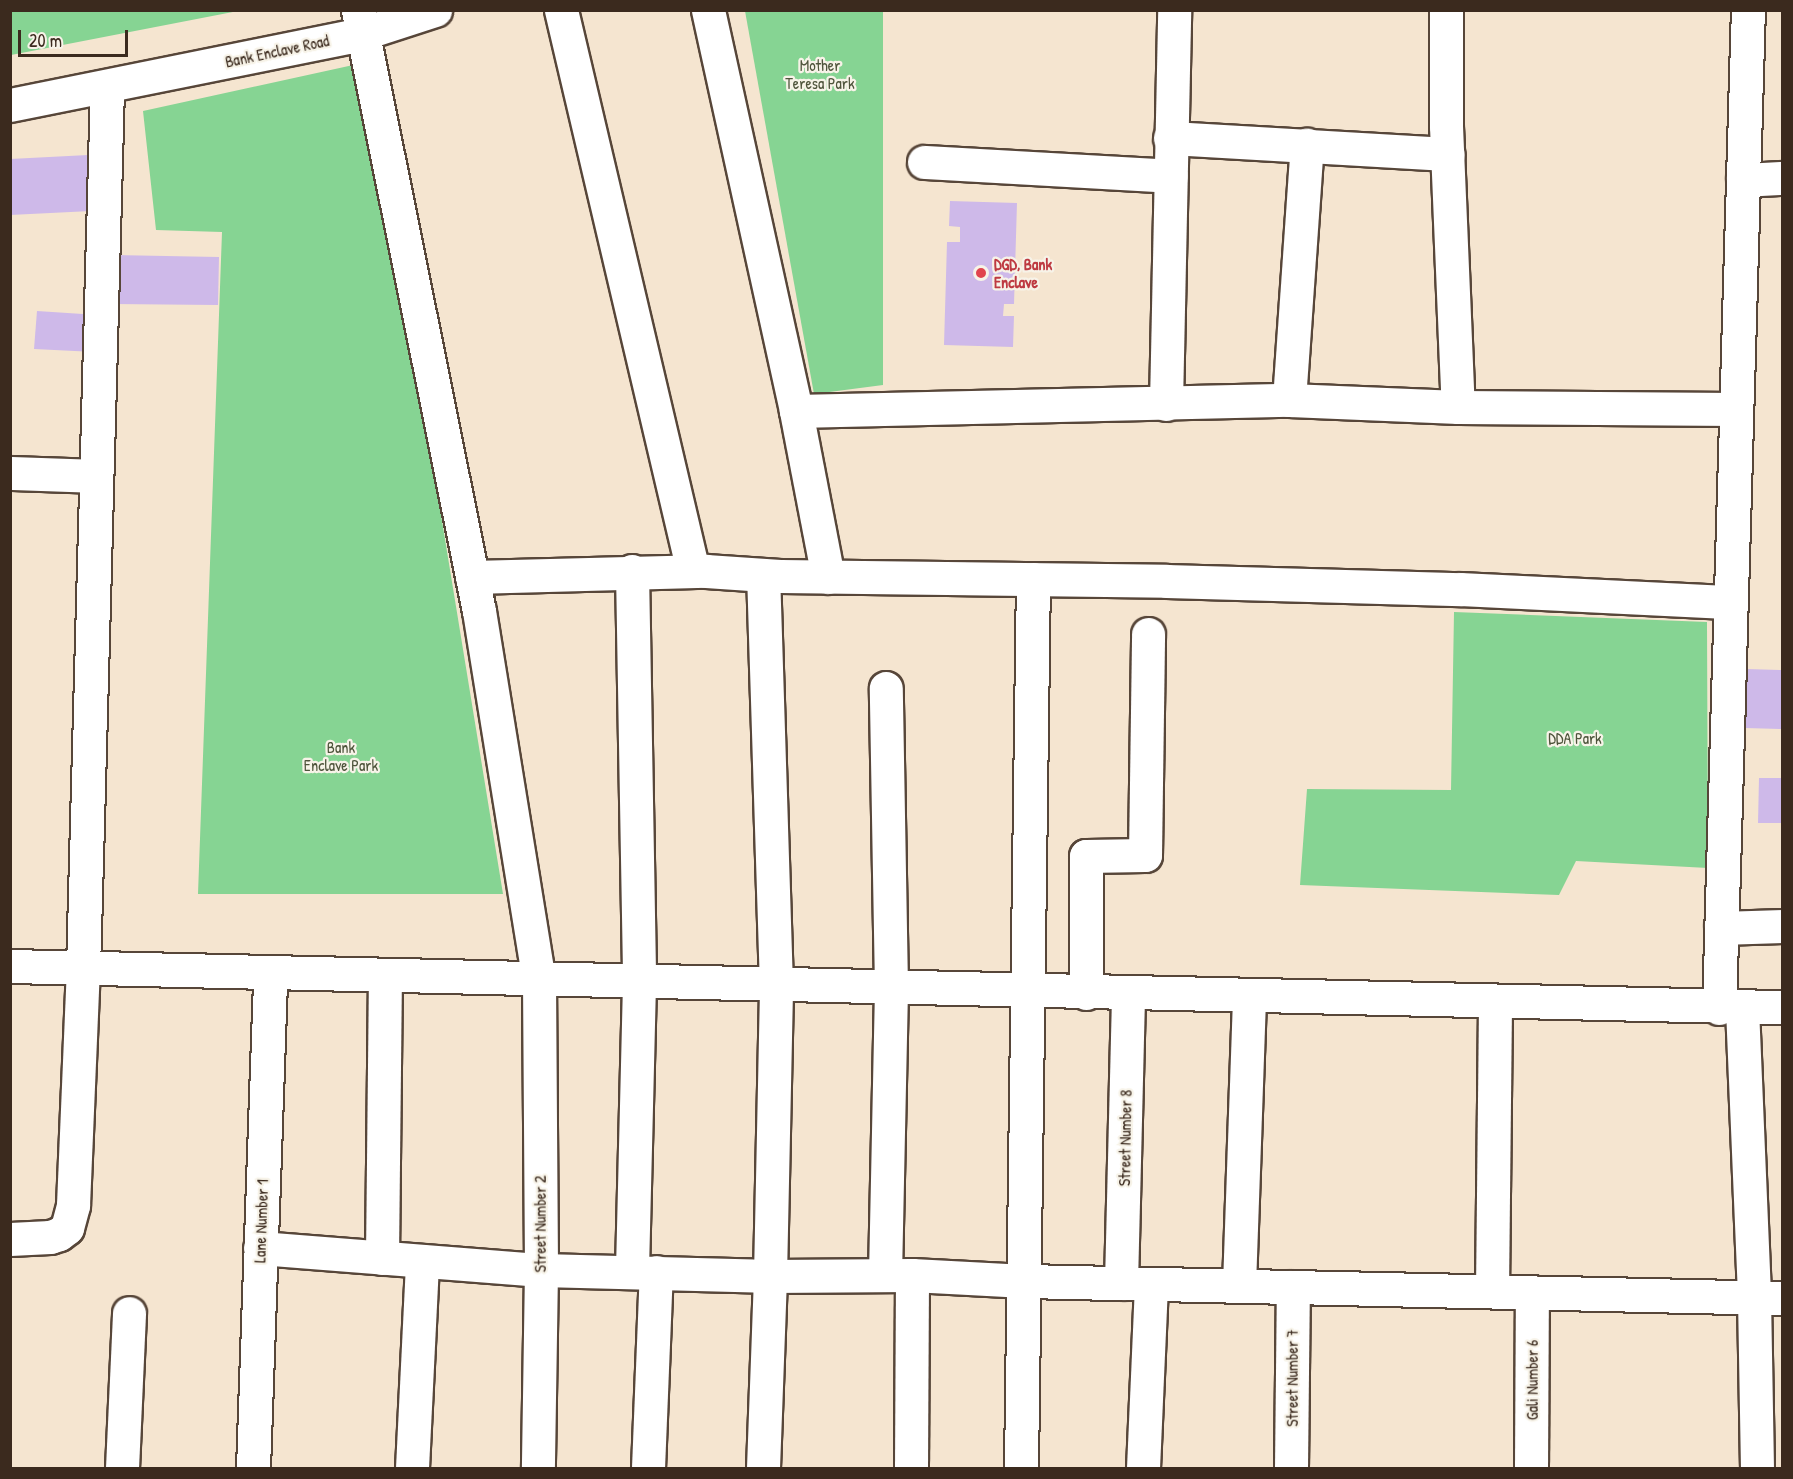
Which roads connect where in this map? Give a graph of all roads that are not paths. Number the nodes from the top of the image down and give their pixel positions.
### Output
1 (435, 10) edge
2 (561, 10) edge
3 (708, 10) edge
4 (1174, 10) edge
5 (1446, 10) edge
6 (1748, 10) edge
7 (360, 22) edge
8 (107, 87) junction
9 (10, 105) edge
10 (1170, 138) junction
11 (1308, 145) junction
12 (1448, 154) junction
13 (924, 162) dead end
14 (1171, 176) junction
15 (1782, 178) edge
16 (1743, 180) junction
17 (1289, 400) junction
18 (1166, 405) junction
19 (1458, 407) junction
20 (1736, 409) junction
21 (796, 411) junction
22 (10, 473) edge
23 (96, 476) junction
24 (632, 571) junction
25 (693, 571) junction
26 (763, 575) junction
27 (472, 577) junction
28 (828, 577) junction
29 (1033, 579) junction
30 (1731, 602) junction
31 (1148, 634) dead end
32 (886, 688) dead end
33 (1782, 926) edge
34 (1721, 928) junction
35 (10, 966) edge
36 (83, 969) junction
37 (270, 974) junction
38 (385, 977) junction
39 (539, 980) junction
40 (639, 983) junction
41 (776, 986) junction
42 (891, 988) junction
43 (1028, 992) junction
44 (1086, 993) junction
45 (1128, 994) junction
46 (1249, 997) junction
47 (1495, 1002) junction
48 (1782, 1007) edge
49 (1730, 1008) junction
50 (10, 1239) edge
51 (260, 1248) junction
52 (382, 1258) junction
53 (422, 1261) junction
54 (541, 1270) junction
55 (644, 1272) junction
56 (898, 1275) junction
57 (770, 1276) junction
58 (1025, 1281) junction
59 (1136, 1283) junction
60 (1239, 1286) junction
61 (1293, 1287) junction
62 (1492, 1291) junction
63 (1532, 1292) junction
64 (1768, 1297) edge
65 (129, 1313) dead end
66 (122, 1468) edge
67 (253, 1468) edge
68 (412, 1468) edge
69 (538, 1468) edge
70 (648, 1468) edge
71 (763, 1468) edge
72 (911, 1468) edge
73 (1020, 1468) edge
74 (1143, 1468) edge
75 (1292, 1468) edge
76 (1531, 1468) edge
77 (1757, 1468) edge

1 - 7 street, Bank Enclave Road
2 - 25 street
3 - 21 street
4 - 10 street
5 - 12 street
6 - 16 street
7 - 8 street, Bank Enclave Road
7 - 27 street, Street Number 2
8 - 9 street, Bank Enclave Road
8 - 23 street
10 - 11 street
10 - 14 street
11 - 12 street
11 - 17 street
12 - 19 street
13 - 14 street
14 - 18 street
15 - 16 street
16 - 20 street
17 - 18 street
17 - 19 street
18 - 21 street
19 - 20 street
20 - 30 street
21 - 28 street
22 - 23 street
23 - 36 street
24 - 25 street
24 - 27 street
24 - 40 street
25 - 26 street
26 - 28 street
26 - 41 street
27 - 39 street, Street Number 2
28 - 29 street
29 - 30 street
29 - 43 street
30 - 34 street
31 - 44 street
32 - 42 street
33 - 34 street
34 - 49 street
35 - 36 street
36 - 37 street
36 - 50 street
37 - 38 street
37 - 51 street, Lane Number 1
38 - 39 street
38 - 52 street
39 - 40 street
39 - 54 street, Street Number 2
40 - 41 street
40 - 55 street
41 - 42 street
41 - 57 street
42 - 43 street
42 - 56 street
43 - 44 street
43 - 58 street
44 - 45 street
45 - 46 street
45 - 59 street, Street Number 8
46 - 47 street
46 - 60 street
47 - 49 street
47 - 62 street
48 - 49 street
49 - 64 street
51 - 52 street
51 - 67 street, Lane Number 1
52 - 53 street
53 - 54 street
53 - 68 street
54 - 55 street
54 - 69 street, Street Number 2
55 - 57 street
55 - 70 street
56 - 57 street
56 - 58 street
56 - 72 street
57 - 71 street
58 - 59 street
58 - 73 street
59 - 60 street
59 - 74 street, Street Number 8
60 - 61 street
61 - 62 street
61 - 75 street, Street Number 7
62 - 63 street
63 - 64 street
63 - 76 street, Gali Number 6
64 - 77 street
65 - 66 street

